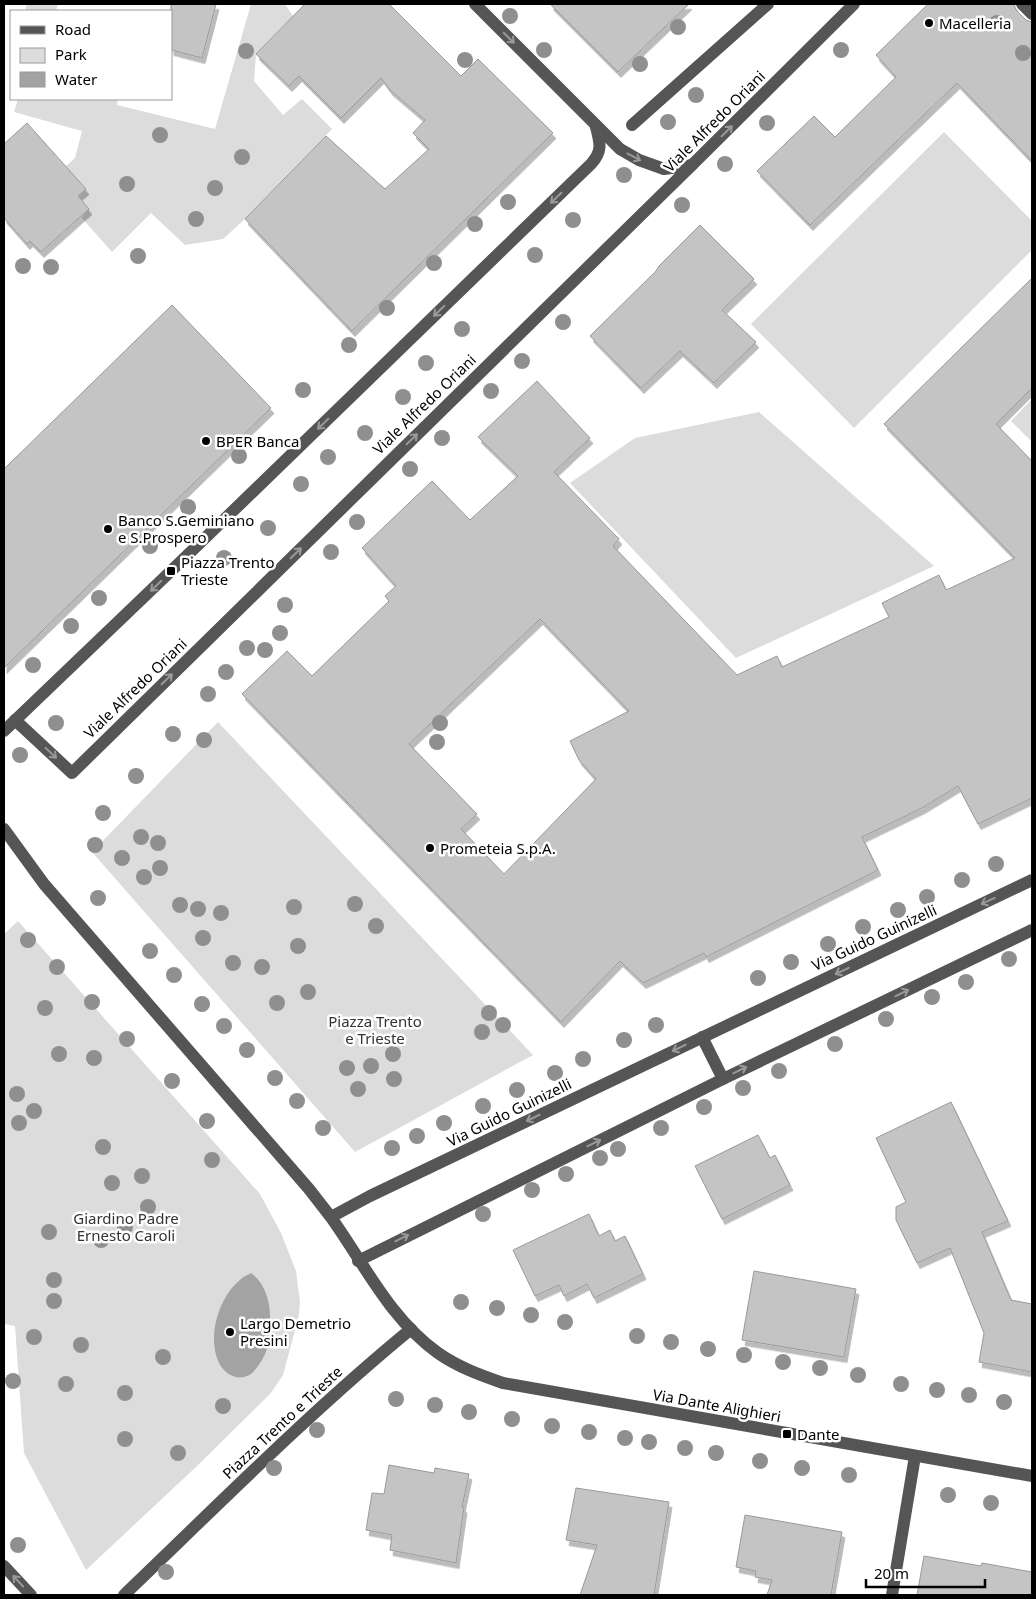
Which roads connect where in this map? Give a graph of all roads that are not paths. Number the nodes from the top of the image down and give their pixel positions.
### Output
1 (475, 4) edge
2 (768, 4) edge
3 (854, 4) edge
4 (1022, 4) edge
5 (1032, 14) edge
6 (632, 125) dead end
7 (596, 127) junction
8 (692, 165) junction
9 (16, 720) junction
10 (4, 730) edge
11 (4, 829) edge
12 (1032, 880) edge
13 (1032, 930) edge
14 (702, 1037) junction
15 (723, 1079) junction
16 (331, 1217) junction
17 (358, 1260) junction
18 (411, 1329) junction
19 (915, 1456) junction
20 (1032, 1476) edge
21 (4, 1566) edge
22 (31, 1595) edge
23 (124, 1595) edge
24 (892, 1595) edge

1 -> 7 street
2 - 6 street
8 -> 3 street, Viale Alfredo Oriani
4 - 5 street
7 -> 8 street
7 -> 9 street
9 -> 8 street, Viale Alfredo Oriani
9 - 10 street
11 - 16 street
12 -> 14 street, Via Guido Guinizelli
15 -> 13 street
14 - 15 street
14 -> 16 street, Via Guido Guinizelli
17 -> 15 street
16 - 17 street
17 - 18 street
18 - 19 street, Via Dante Alighieri
18 - 23 street, Piazza Trento e Trieste
19 - 20 street, Via Dante Alighieri
19 - 24 street
22 -> 21 street

